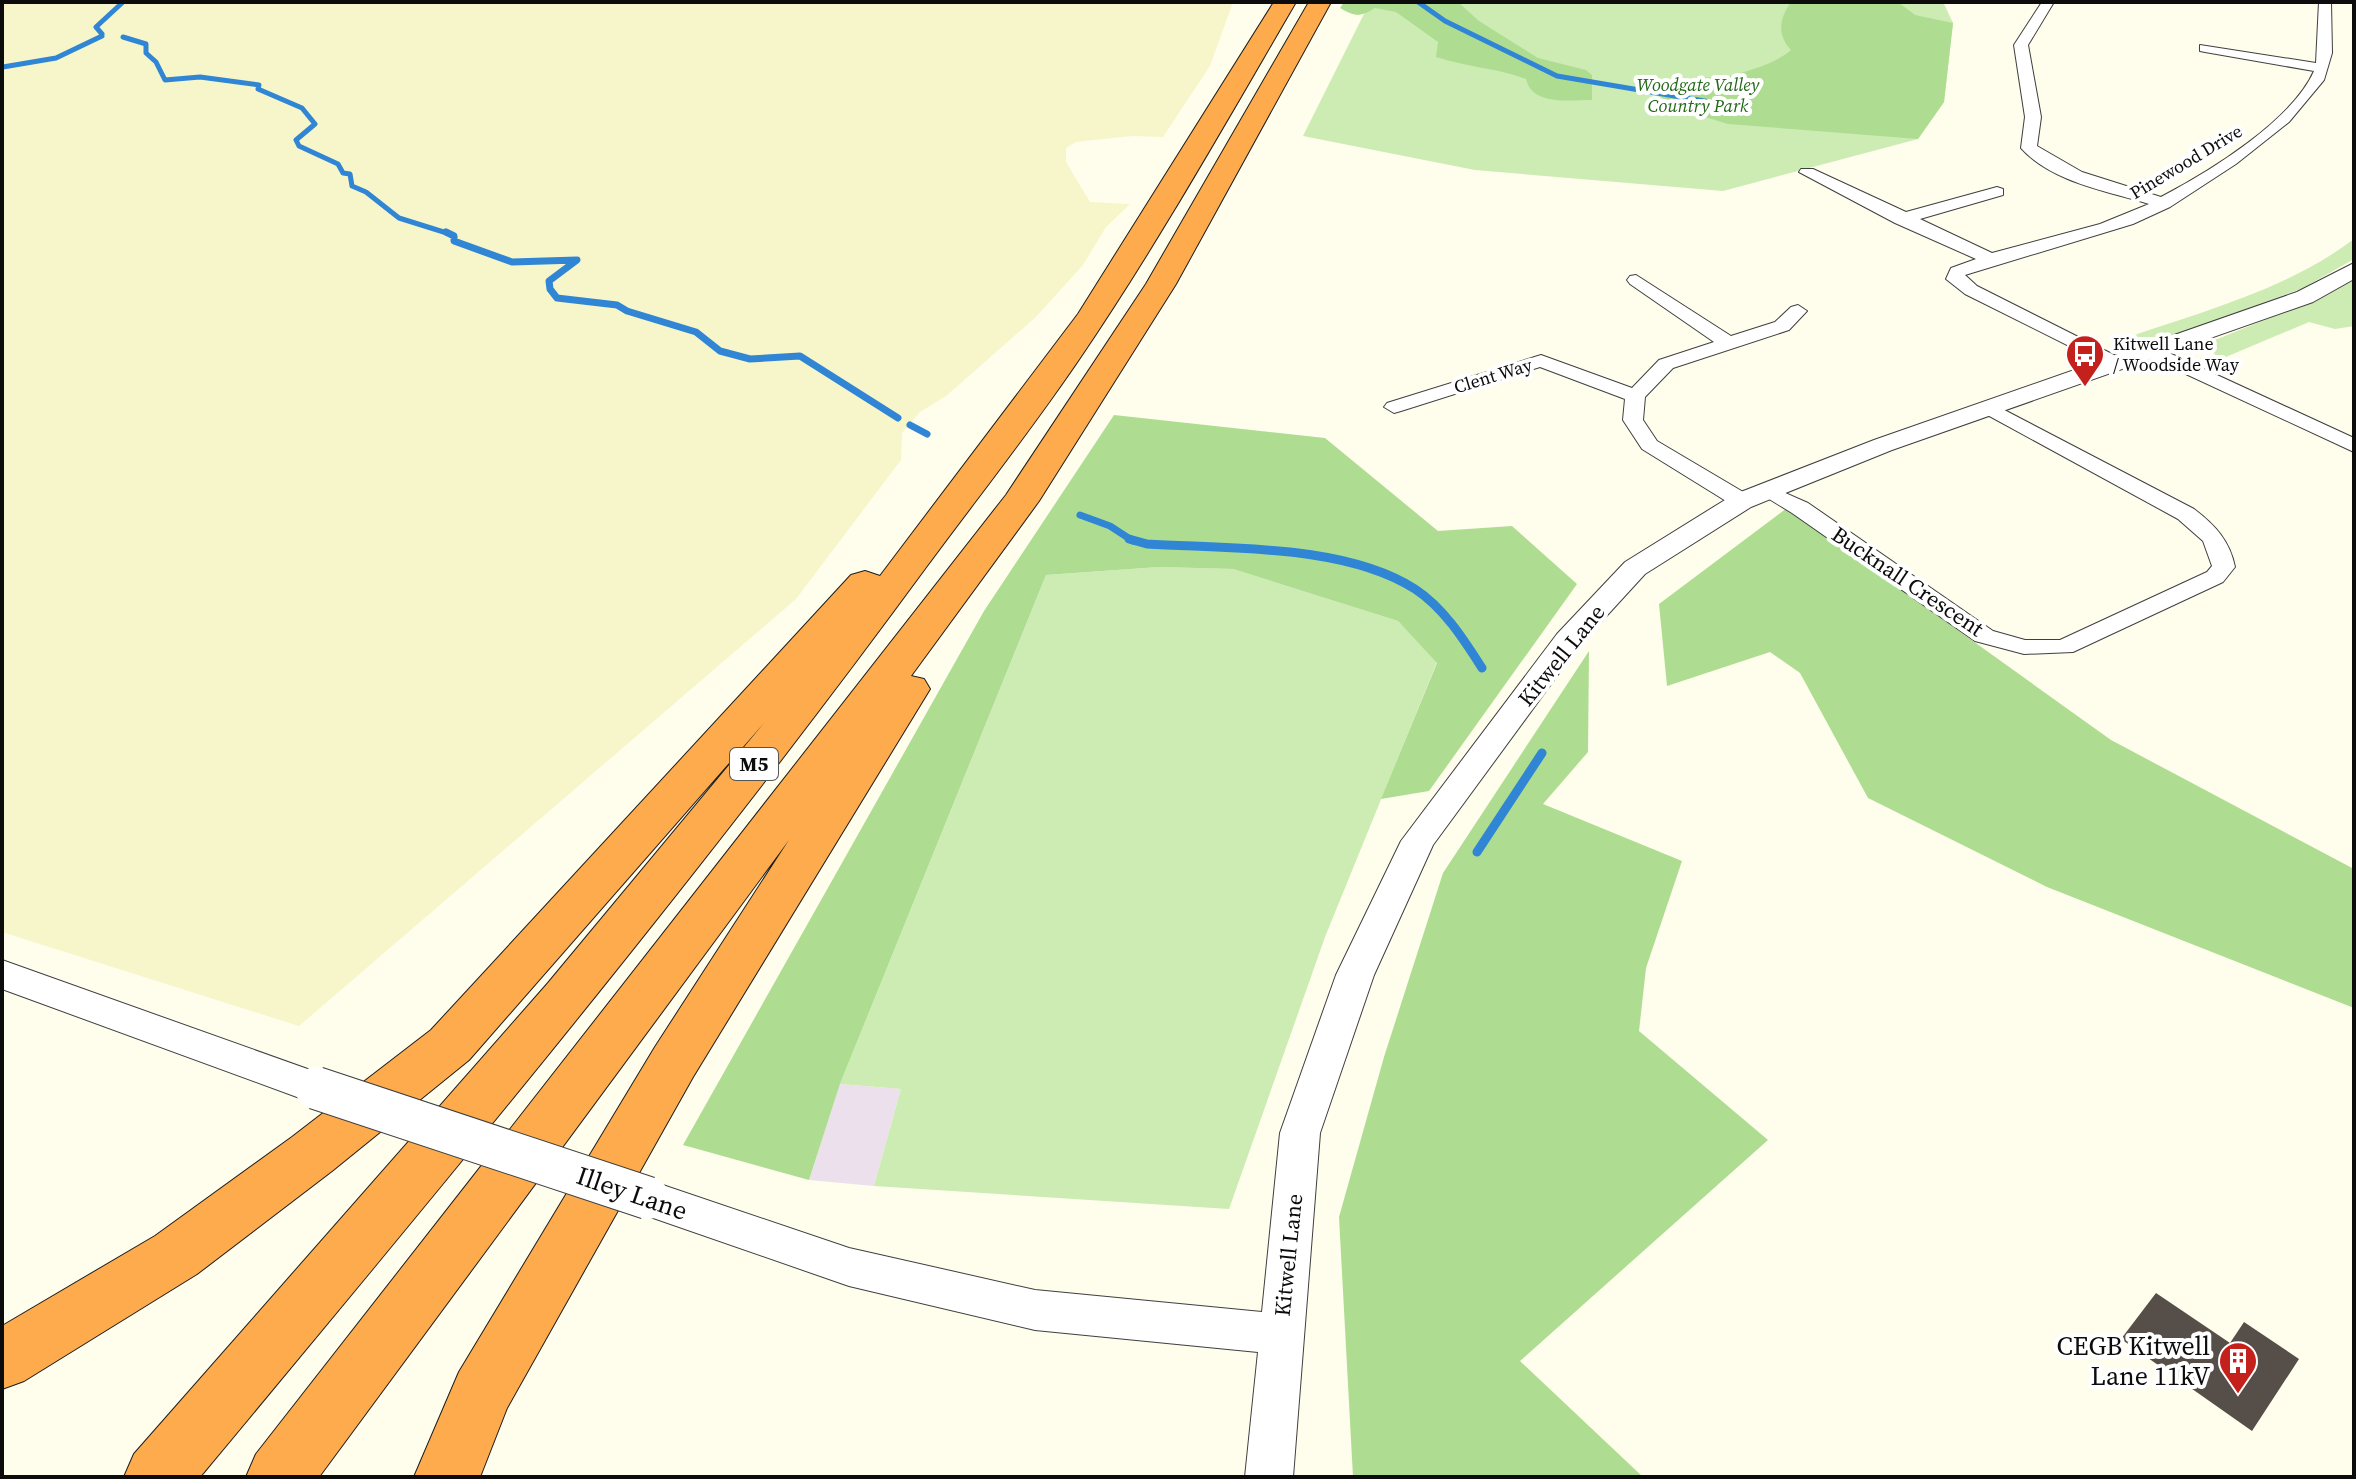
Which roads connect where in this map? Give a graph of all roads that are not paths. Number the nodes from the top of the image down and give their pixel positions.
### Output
1 (1285, 2) edge
2 (1320, 2) edge
3 (2048, 2) edge
4 (2325, 2) edge
5 (2203, 48) dead end
6 (2321, 68) junction
7 (1807, 172) dead end
8 (1997, 192) dead end
9 (2164, 203) junction
10 (1901, 219) junction
11 (1993, 260) junction
12 (2354, 270) edge
13 (1636, 280) dead end
14 (1798, 311) dead end
15 (1731, 345) junction
16 (2154, 352) junction
17 (2117, 364) junction
18 (1036, 393) junction
19 (1635, 396) junction
20 (1394, 407) dead end
21 (1989, 408) junction
22 (2354, 446) edge
23 (1755, 496) junction
24 (1021, 501) junction
25 (2, 974) edge
26 (1280, 1334) junction
27 (2, 1360) edge
28 (157, 1477) edge
29 (279, 1477) edge
30 (447, 1477) edge
31 (1269, 1477) edge

1 - 18 highway, M5
2 - 24 highway, M5
3 - 9 street
4 - 6 street
5 - 6 street
6 - 9 street, Pinewood Drive
7 - 10 street
8 - 10 street
9 - 11 street, Pinewood Drive
10 - 11 street
11 - 17 street, Pinewood Drive
12 - 16 street, Kitwell Lane
13 - 15 street
14 - 15 street
15 - 19 street
16 - 17 street, Kitwell Lane
16 - 22 street
17 - 21 street, Kitwell Lane
18 - 27 highway
18 - 28 highway, M5
19 - 20 street, Clent Way
19 - 23 street
21 - 23 street, Kitwell Lane
21 - 23 street, Bucknall Crescent
23 - 26 street, Kitwell Lane
24 - 29 highway, M5
24 - 30 highway
25 - 26 street, Illey Lane, bridge
26 - 31 street, Kitwell Lane

